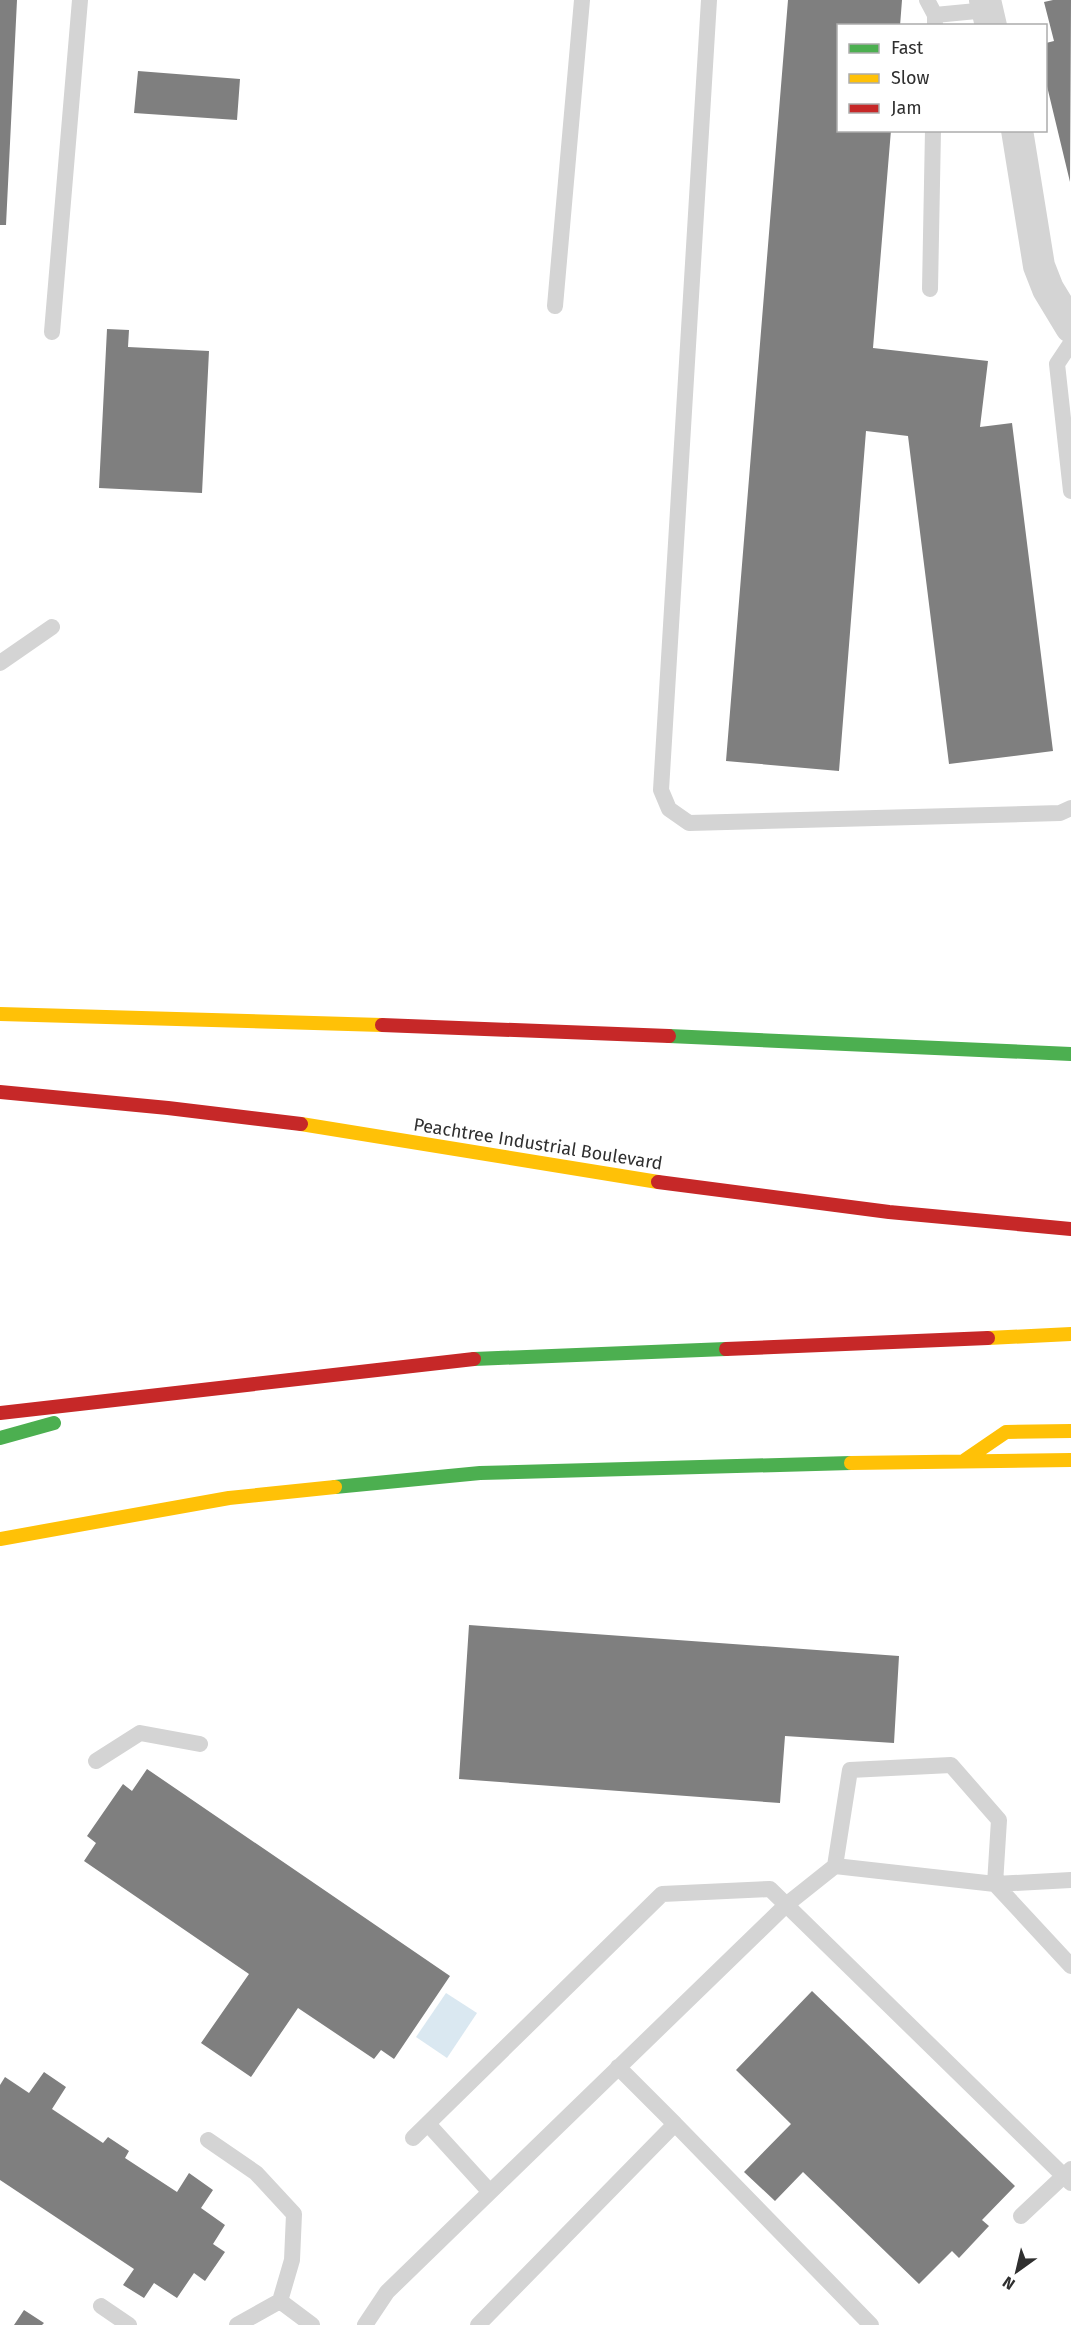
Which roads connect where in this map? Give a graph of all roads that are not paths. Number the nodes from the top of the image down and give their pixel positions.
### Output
1 (80, 0) edge
2 (582, 0) edge
3 (709, 0) edge
4 (988, 12) edge
5 (932, 13) edge
6 (933, 132) edge
7 (1017, 132) edge
8 (930, 289) dead end
9 (555, 306) dead end
10 (1071, 327) edge
11 (52, 332) dead end
12 (1071, 343) edge
13 (1071, 490) edge
14 (52, 627) dead end
15 (0, 663) edge
16 (1071, 808) edge
17 (0, 1014) edge
18 (1071, 1054) edge
19 (0, 1092) edge
20 (1071, 1229) edge
21 (1071, 1334) edge
22 (157, 1395) junction
23 (0, 1413) edge
24 (1071, 1431) edge
25 (0, 1438) edge
26 (965, 1460) junction
27 (1071, 1460) edge
28 (0, 1539) edge
29 (200, 1744) dead end
30 (96, 1761) dead end
31 (835, 1866) junction
32 (1071, 1880) edge
33 (995, 1884) junction
34 (786, 1905) junction
35 (1071, 1966) edge
36 (618, 2067) junction
37 (428, 2124) junction
38 (675, 2124) junction
39 (413, 2138) dead end
40 (208, 2140) dead end
41 (1069, 2176) edge
42 (490, 2192) junction
43 (1021, 2216) dead end
44 (280, 2301) junction
45 (101, 2306) dead end
46 (129, 2325) edge
47 (237, 2325) edge
48 (312, 2325) edge
49 (365, 2325) edge
50 (478, 2325) edge
51 (871, 2325) edge

1 - 11 lane
2 - 9 lane
3 - 16 lane
4 - 5 lane
6 - 8 lane
7 - 10 street
12 - 13 lane
14 - 15 lane
17 - 18 main road
19 - 20 main road, Peachtree Industrial Boulevard
21 - 22 main road
22 - 23 main road
22 - 25 main road
24 - 26 main road
26 - 27 main road
26 - 28 main road
29 - 30 lane
31 - 33 lane
31 - 33 lane
31 - 34 lane
32 - 33 lane
33 - 35 lane
34 - 36 lane
34 - 37 lane
34 - 41 lane
36 - 38 lane
36 - 42 lane
37 - 39 lane
37 - 42 lane
38 - 50 lane
38 - 51 lane
40 - 44 lane
41 - 43 lane
42 - 49 lane
44 - 47 lane
44 - 48 lane
45 - 46 lane

